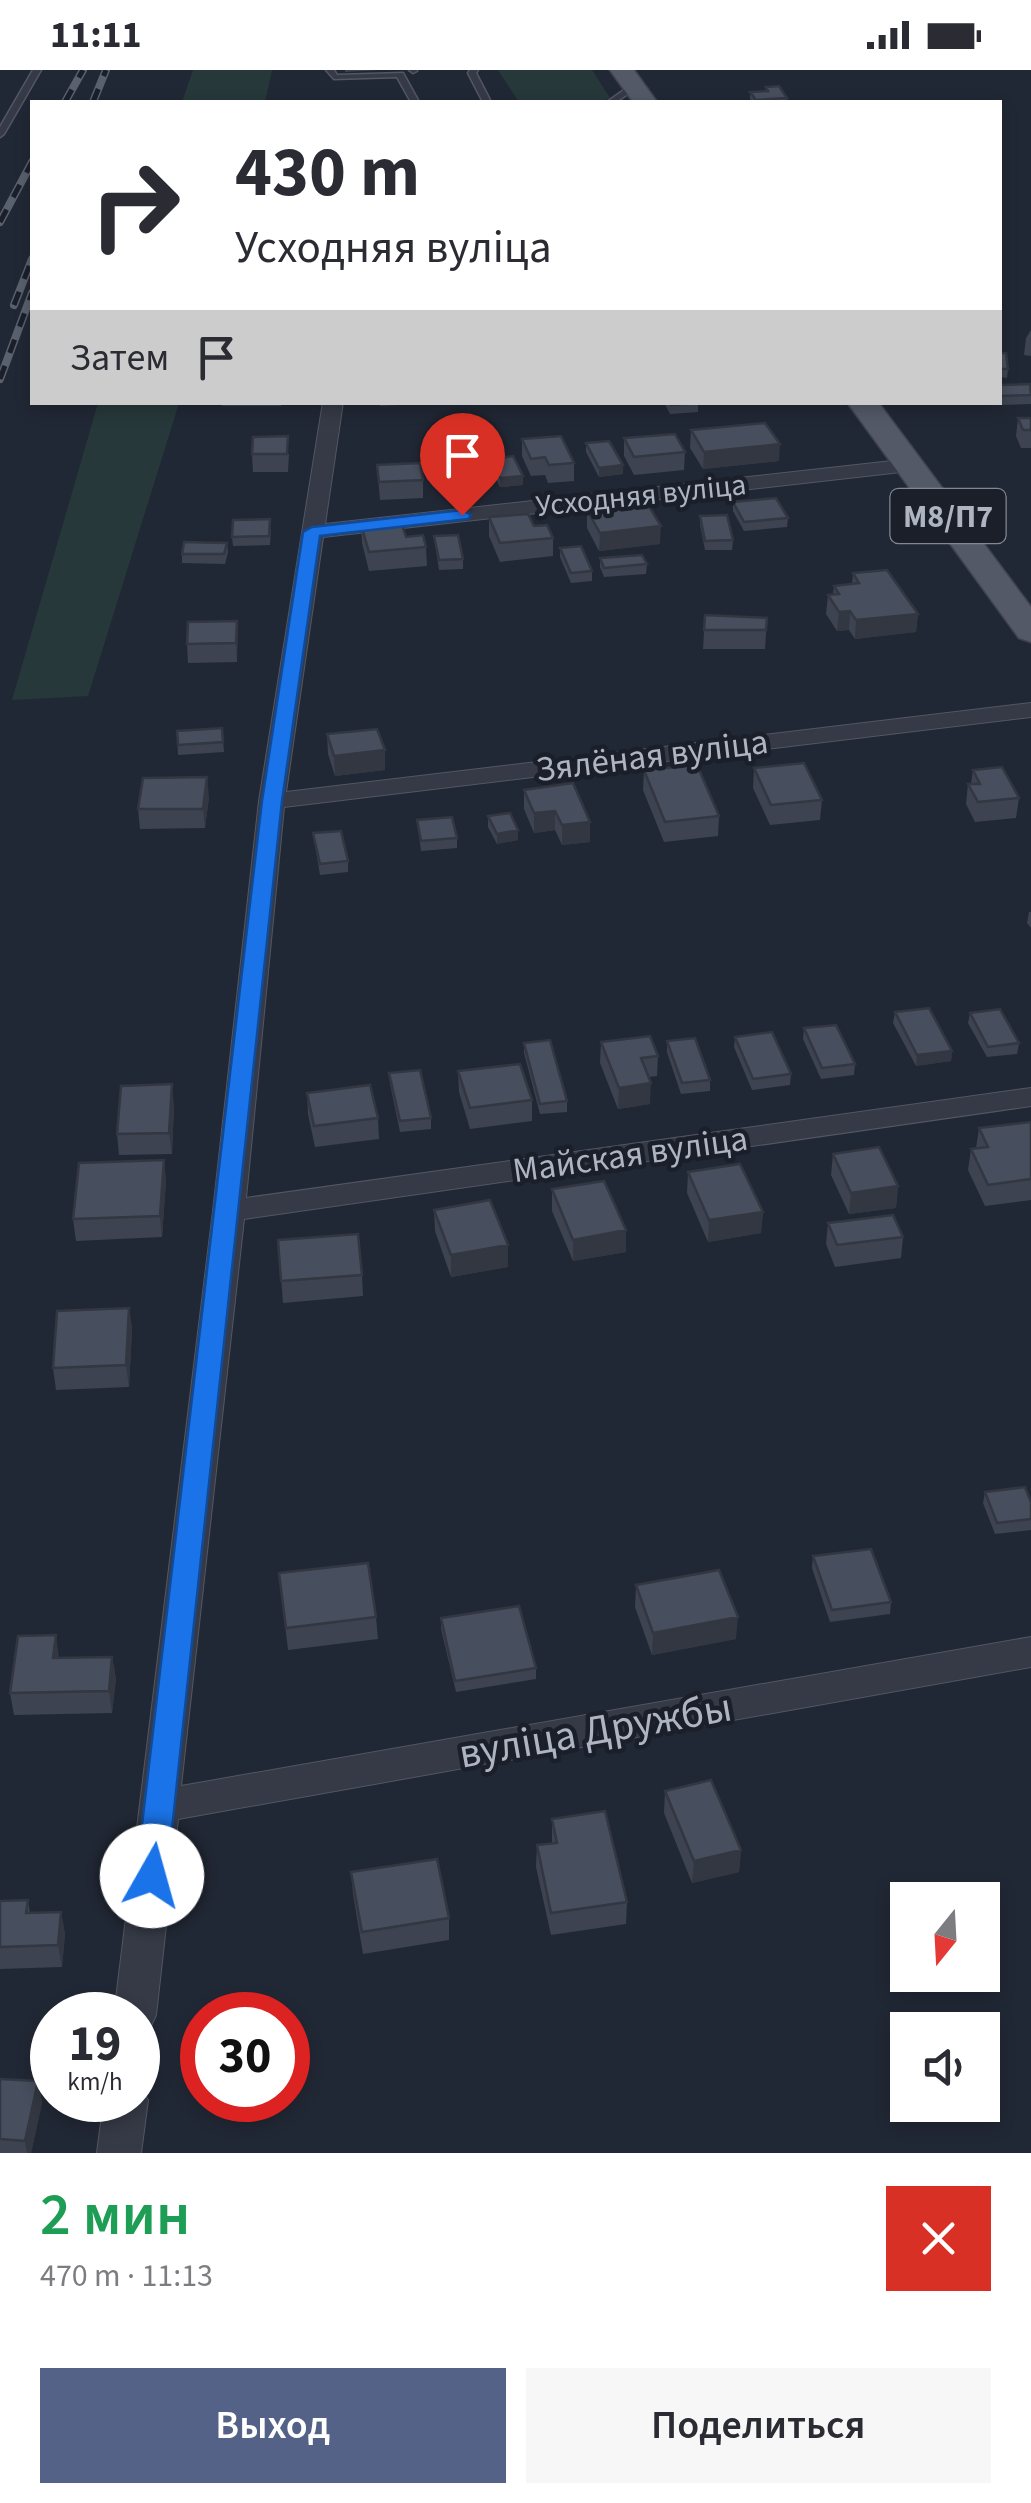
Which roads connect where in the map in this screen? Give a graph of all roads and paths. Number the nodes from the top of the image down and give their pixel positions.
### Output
1 (37, 70) edge
2 (330, 70) edge
3 (474, 70) edge
4 (634, 86) edge
5 (413, 100) edge
6 (486, 100) edge
7 (613, 100) edge
8 (0, 134) edge
9 (333, 405) edge
10 (864, 405) edge
11 (910, 465) junction
12 (312, 532) junction
13 (1031, 631) edge
14 (1031, 710) edge
15 (272, 801) junction
16 (1031, 1097) edge
17 (229, 1212) junction
18 (1031, 1652) edge
19 (160, 1806) junction
20 (139, 1992) edge
21 (124, 2122) edge
22 (120, 2153) edge

1 - 8 lane
2 - 5 lane
3 - 6 lane
4 - 7 lane
9 - 12 street
10 - 11 main road, М8/П7
11 - 12 street, Усходняя вуліца
11 - 13 main road, М8/П7
12 - 15 street
14 - 15 street, Зялёная вуліца
15 - 17 street
16 - 17 street, Майская вуліца
17 - 19 street
18 - 19 street, вуліца Дружбы
19 - 20 street
21 - 22 street

